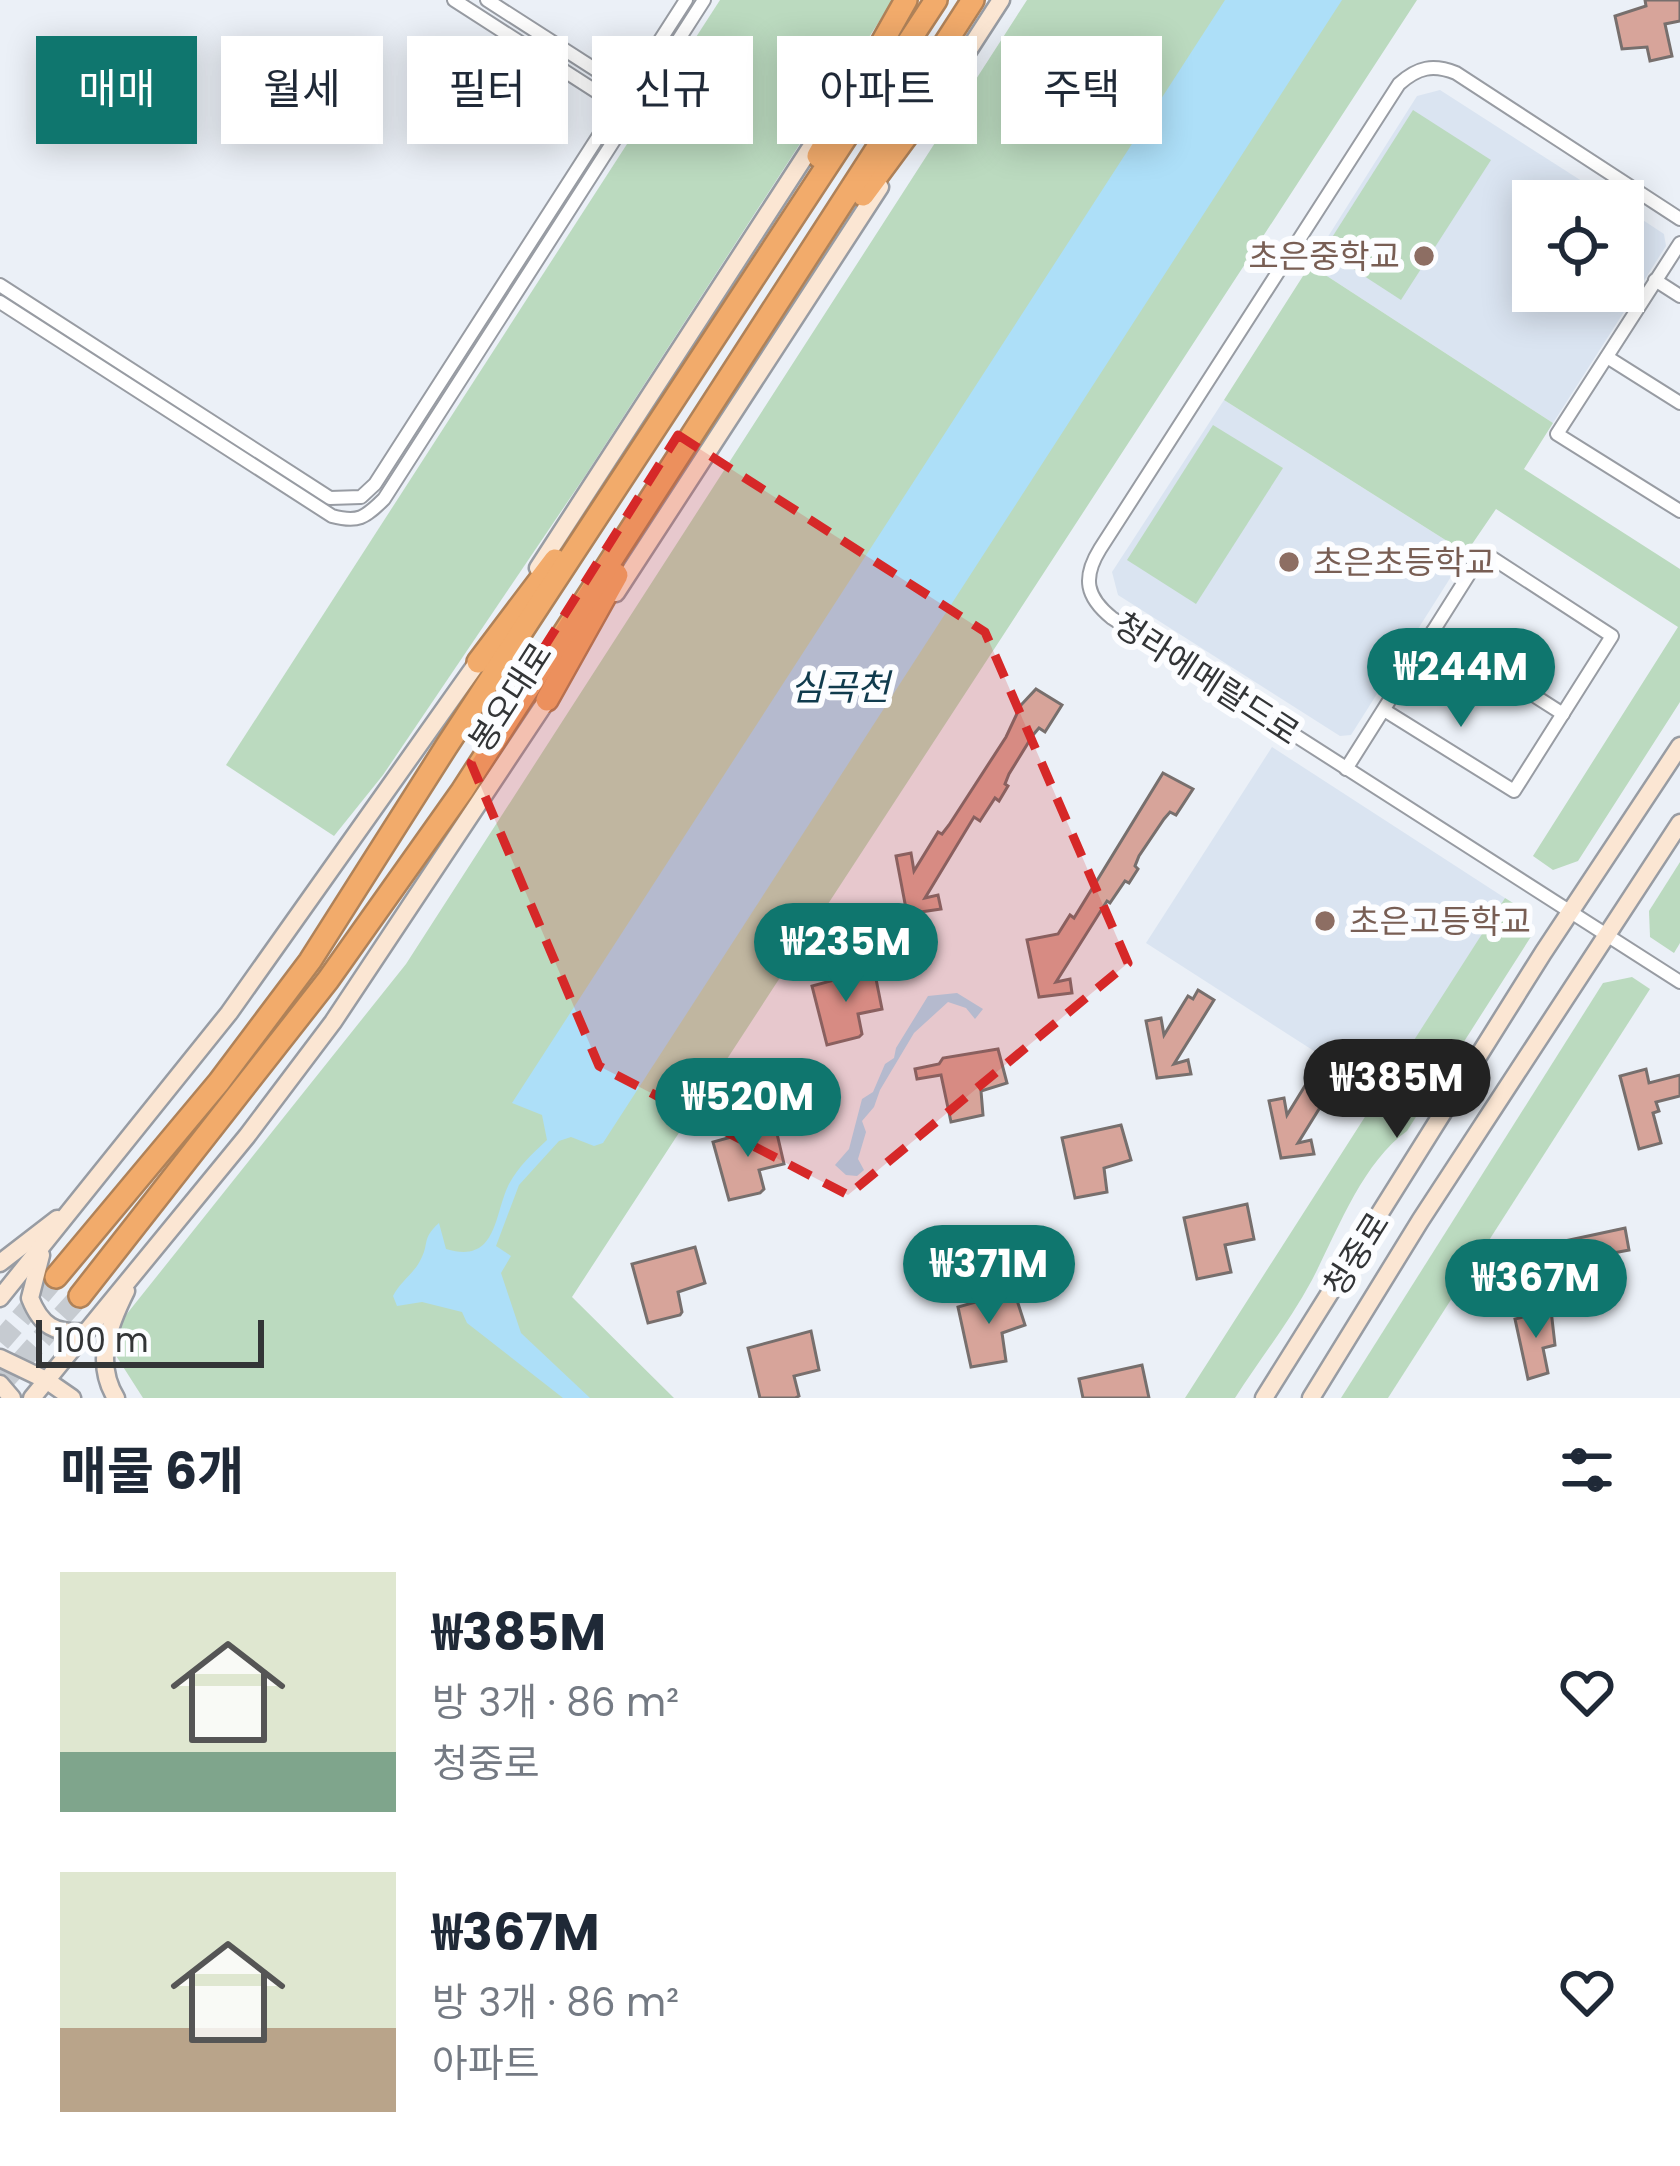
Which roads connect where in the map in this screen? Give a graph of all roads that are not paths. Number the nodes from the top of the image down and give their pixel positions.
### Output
1 (454, 0) edge
2 (487, 0) edge
3 (686, 0) edge
4 (704, 0) edge
5 (906, 0) edge
6 (936, 0) edge
7 (973, 0) edge
8 (1001, 0) edge
9 (666, 36) edge
10 (677, 36) edge
11 (977, 37) edge
12 (592, 68) edge
13 (592, 88) edge
14 (593, 144) edge
15 (612, 144) edge
16 (901, 144) edge
17 (908, 144) edge
18 (1680, 219) edge
19 (1680, 243) edge
20 (1655, 280) junction
21 (0, 285) edge
22 (1680, 296) edge
23 (0, 302) edge
24 (722, 329) junction
25 (747, 349) junction
26 (1606, 357) junction
27 (682, 392) junction
28 (1680, 403) edge
29 (708, 410) junction
30 (1680, 511) edge
31 (1433, 631) junction
32 (478, 662) junction
33 (547, 700) junction
34 (1384, 710) junction
35 (1563, 714) junction
36 (1680, 746) edge
37 (1346, 769) junction
38 (1680, 823) edge
39 (1572, 914) junction
40 (1606, 934) junction
41 (1680, 982) edge
42 (77, 1204) junction
43 (46, 1243) junction
44 (140, 1262) junction
45 (0, 1263) edge
46 (56, 1277) tunnel mouth
47 (80, 1296) tunnel mouth
48 (0, 1298) edge
49 (85, 1332) junction
50 (0, 1358) edge
51 (46, 1380) junction
52 (0, 1384) edge
53 (12, 1398) edge
54 (32, 1398) edge
55 (72, 1398) edge
56 (116, 1398) edge
57 (1264, 1398) edge
58 (1310, 1398) edge

1 - 13 street
2 - 12 street
3 - 9 street
4 - 10 street
5 - 24 highway
5 - 32 main road, 봉오대로
6 - 24 highway, 봉오대로
7 - 25 highway, 봉오대로
8 - 11 main road, 봉오대로
14 - 21 street
15 - 23 street
16 - 25 highway
17 - 33 main road, 봉오대로
18 - 37 street, 청라에메랄드로
19 - 20 street
20 - 22 street
20 - 26 street
24 - 27 highway, 봉오대로
25 - 29 highway, 봉오대로
26 - 28 street
26 - 30 street
27 - 32 highway
27 - 46 highway, 봉오대로
29 - 33 highway
29 - 47 highway, 봉오대로
31 - 34 street
31 - 35 street
31 - 35 street
32 - 42 main road, 봉오대로
33 - 44 main road, 봉오대로
34 - 35 street
34 - 37 street
36 - 39 main road, 청중로
37 - 39 street, 청라에메랄드로
38 - 40 main road, 청중로
39 - 40 street, 청라에메랄드로
39 - 57 main road, 청중로
40 - 41 street, 청라에메랄드로
40 - 58 main road, 청중로
42 - 43 main road, 봉오대로
42 - 45 main road
43 - 48 main road, 봉오대로
43 - 49 main road
44 - 49 main road, 봉오대로
44 - 56 main road
49 - 51 main road, 봉오대로
50 - 51 main road
51 - 54 main road, 봉오대로
51 - 55 main road
52 - 53 main road

